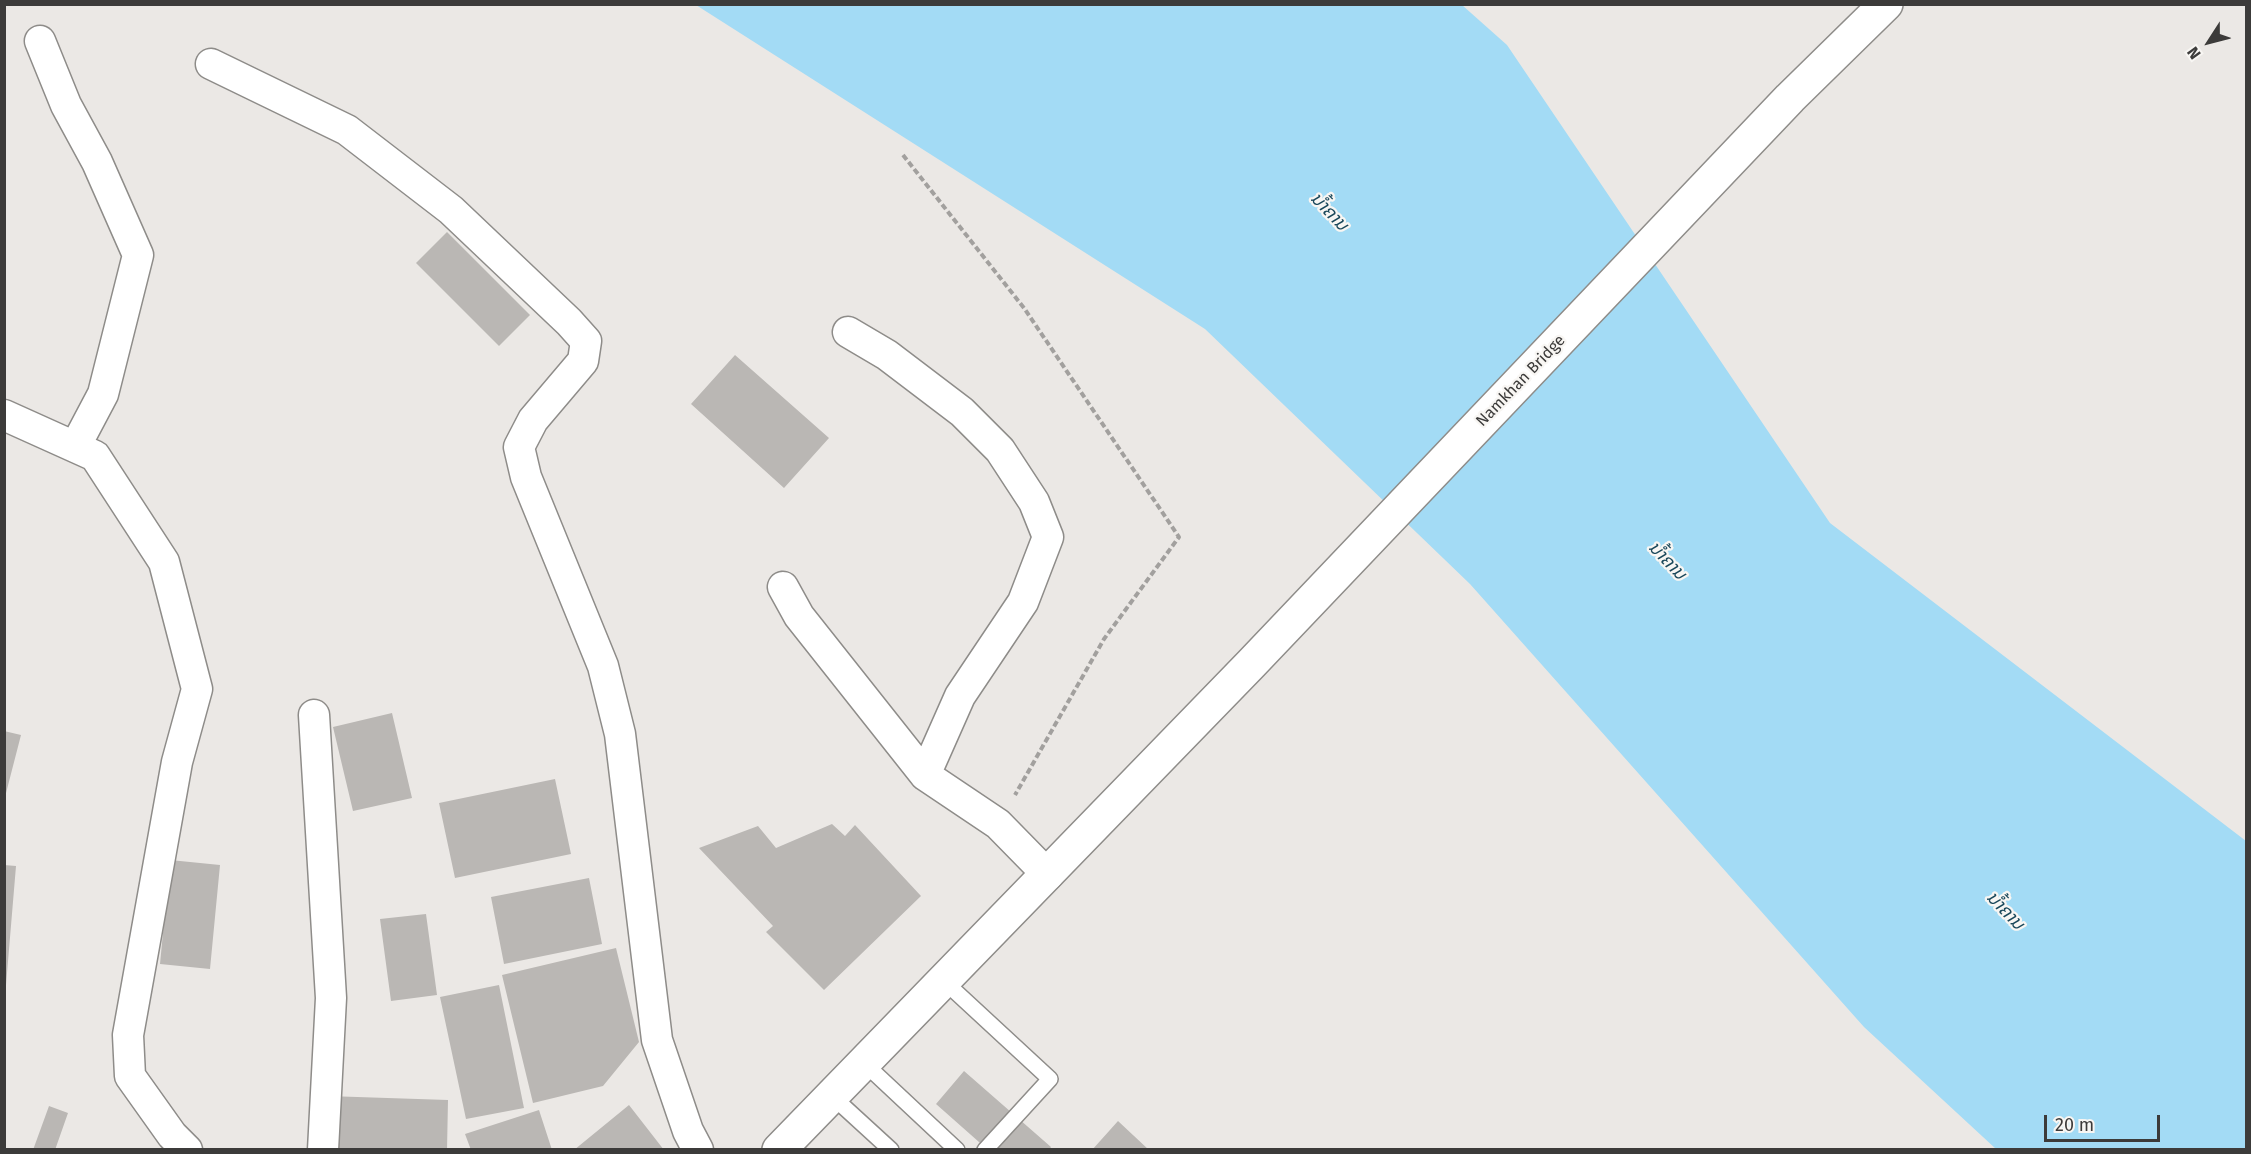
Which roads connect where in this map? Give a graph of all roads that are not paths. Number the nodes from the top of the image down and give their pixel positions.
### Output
1 (1886, 4) edge
2 (40, 41) dead end
3 (211, 64) dead end
4 (848, 332) dead end
5 (4, 414) edge
6 (75, 447) junction
7 (783, 587) dead end
8 (314, 715) dead end
9 (925, 775) junction
10 (1048, 875) junction
11 (944, 981) junction
12 (864, 1063) junction
13 (831, 1096) junction
14 (187, 1149) edge
15 (323, 1149) edge
16 (698, 1149) edge
17 (779, 1149) edge
18 (891, 1149) edge
19 (957, 1149) edge
20 (985, 1149) edge

1 - 10 main road, Namkhan Bridge
2 - 6 street
3 - 16 street
4 - 9 street
5 - 6 street
6 - 14 street
7 - 9 street
8 - 15 street
9 - 10 street
10 - 11 main road, Namkhan Bridge
11 - 12 main road, Namkhan Bridge
11 - 20 lane
12 - 13 main road, Namkhan Bridge
12 - 19 lane
13 - 17 main road, Namkhan Bridge
13 - 18 lane

